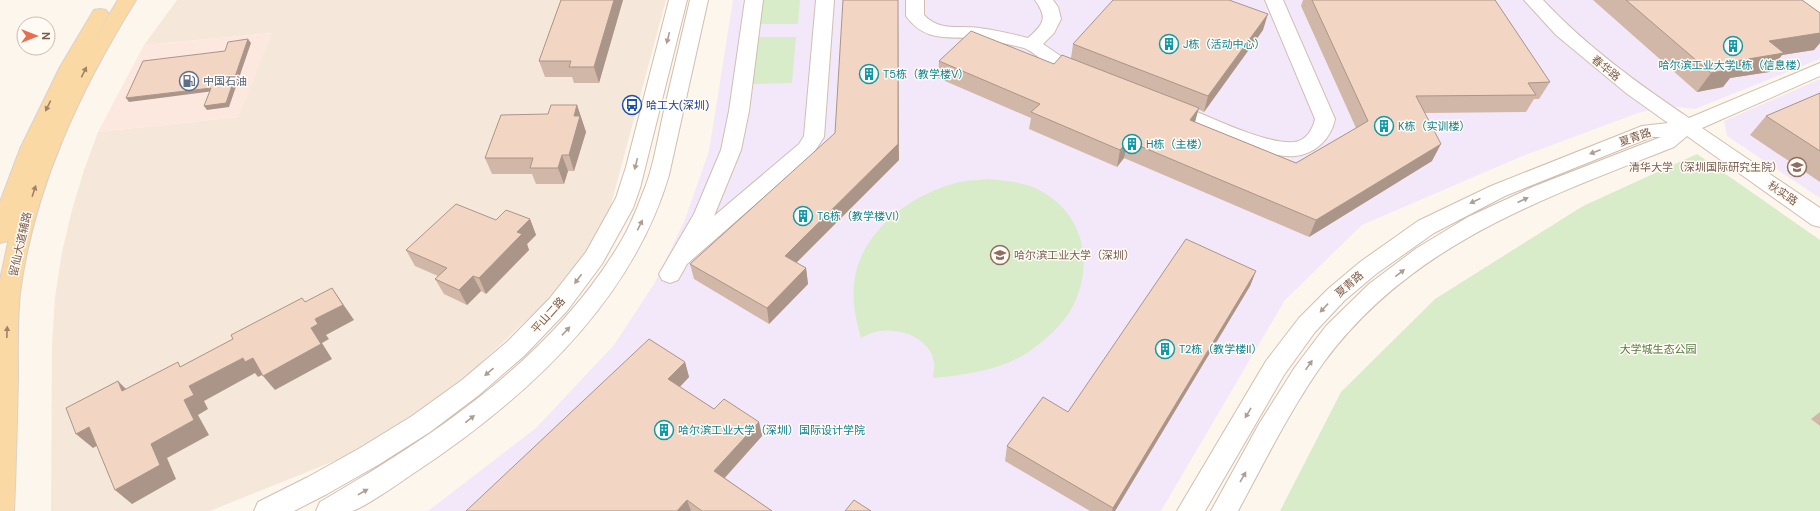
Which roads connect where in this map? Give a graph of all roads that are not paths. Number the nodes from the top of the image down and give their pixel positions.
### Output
1 (110, 0) edge
2 (127, 0) edge
3 (678, 0) edge
4 (699, 0) edge
5 (754, 0) edge
6 (825, 0) edge
7 (915, 0) edge
8 (1044, 0) edge
9 (1274, 0) edge
10 (1533, 0) edge
11 (1032, 44) junction
12 (1820, 69) edge
13 (1101, 80) edge
14 (1152, 100) edge
15 (1686, 127) junction
16 (1820, 219) edge
17 (0, 235) edge
18 (1, 511) edge
19 (267, 511) edge
20 (329, 511) edge
21 (1190, 511) edge
22 (1224, 511) edge

1 -> 17 main road, 留仙大道辅路
18 -> 2 main road, 留仙大道辅路
3 -> 19 street, 平山二路
20 -> 4 street
5 - 6 street
7 - 11 street
8 - 11 street
9 - 14 street
10 - 15 street, 春华路
11 - 13 street
12 - 15 street
15 - 16 street, 秋实路
15 -> 21 street, 夏青路
22 -> 15 street, 夏青路

